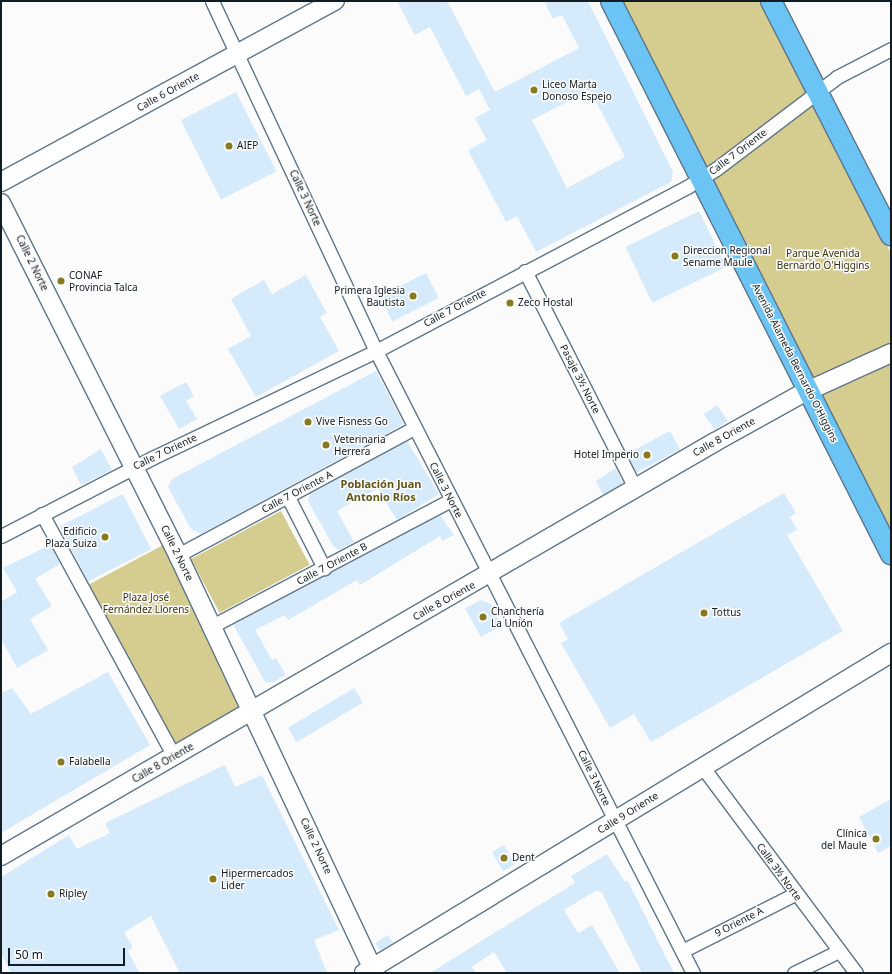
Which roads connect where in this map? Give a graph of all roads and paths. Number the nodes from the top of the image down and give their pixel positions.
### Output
1 (212, 1) edge
2 (335, 1) edge
3 (611, 1) edge
4 (770, 1) edge
5 (891, 49) edge
6 (238, 54) junction
7 (817, 92) junction
8 (702, 179) junction
9 (1, 182) edge
10 (1, 203) edge
11 (891, 235) edge
12 (525, 271) junction
13 (376, 351) junction
14 (891, 353) edge
15 (810, 390) junction
16 (414, 428) junction
17 (134, 468) junction
18 (635, 488) junction
19 (288, 497) junction
20 (451, 500) junction
21 (42, 514) junction
22 (1, 536) edge
23 (891, 554) edge
24 (178, 555) junction
25 (324, 568) junction
26 (489, 576) junction
27 (212, 626) junction
28 (891, 653) edge
29 (254, 712) junction
30 (174, 756) junction
31 (704, 769) junction
32 (614, 822) junction
33 (1, 856) edge
34 (795, 894) junction
35 (682, 951) junction
36 (839, 951) junction
37 (370, 971) edge
38 (693, 973) edge
39 (794, 973) edge
40 (856, 973) edge

1 - 6 street, Calle 3 Norte
2 - 6 street, Calle 6 Oriente
3 - 8 main road, Avenida Alameda Bernardo O'Higgins
4 - 7 main road
5 - 7 street, Calle 7 Oriente
6 - 9 street, Calle 6 Oriente
6 - 13 street, Calle 3 Norte
7 - 8 street, Calle 7 Oriente
7 - 11 main road
8 - 12 street, Calle 7 Oriente
8 - 15 main road, Avenida Alameda Bernardo O'Higgins
10 - 17 street, Calle 2 Norte
12 - 13 street, Calle 7 Oriente
12 - 18 street, Pasaje 3½ Norte
13 - 16 street, Calle 3 Norte
13 - 17 street, Calle 7 Oriente
14 - 15 street, Calle 8 Oriente
15 - 18 street, Calle 8 Oriente
15 - 23 main road, Avenida Alameda Bernardo O'Higgins
16 - 19 street, Calle 7 Oriente A
16 - 20 street, Calle 3 Norte
17 - 21 street, Calle 7 Oriente
17 - 24 street, Calle 2 Norte
18 - 26 street, Calle 8 Oriente
19 - 24 street, Calle 7 Oriente A
19 - 25 street
20 - 25 street, Calle 7 Oriente B
20 - 26 street, Calle 3 Norte
21 - 22 street, Calle 7 Oriente
21 - 30 street
24 - 27 street, Calle 2 Norte
25 - 27 street, Calle 7 Oriente B
26 - 29 street, Calle 8 Oriente
26 - 32 street, Calle 3 Norte
27 - 29 street, Calle 2 Norte
28 - 31 street, Calle 9 Oriente
29 - 30 street, Calle 8 Oriente
29 - 37 street, Calle 2 Norte
30 - 33 street, Calle 8 Oriente
31 - 32 street, Calle 9 Oriente
31 - 34 street, Calle 3½ Norte
32 - 35 street, Calle 3 Norte
32 - 37 street, Calle 9 Oriente
34 - 35 street, 9 Oriente A
34 - 36 street, Calle 3½ Norte
35 - 38 street, Calle 3 Norte
36 - 39 street
36 - 40 street, Calle 3½ Norte

